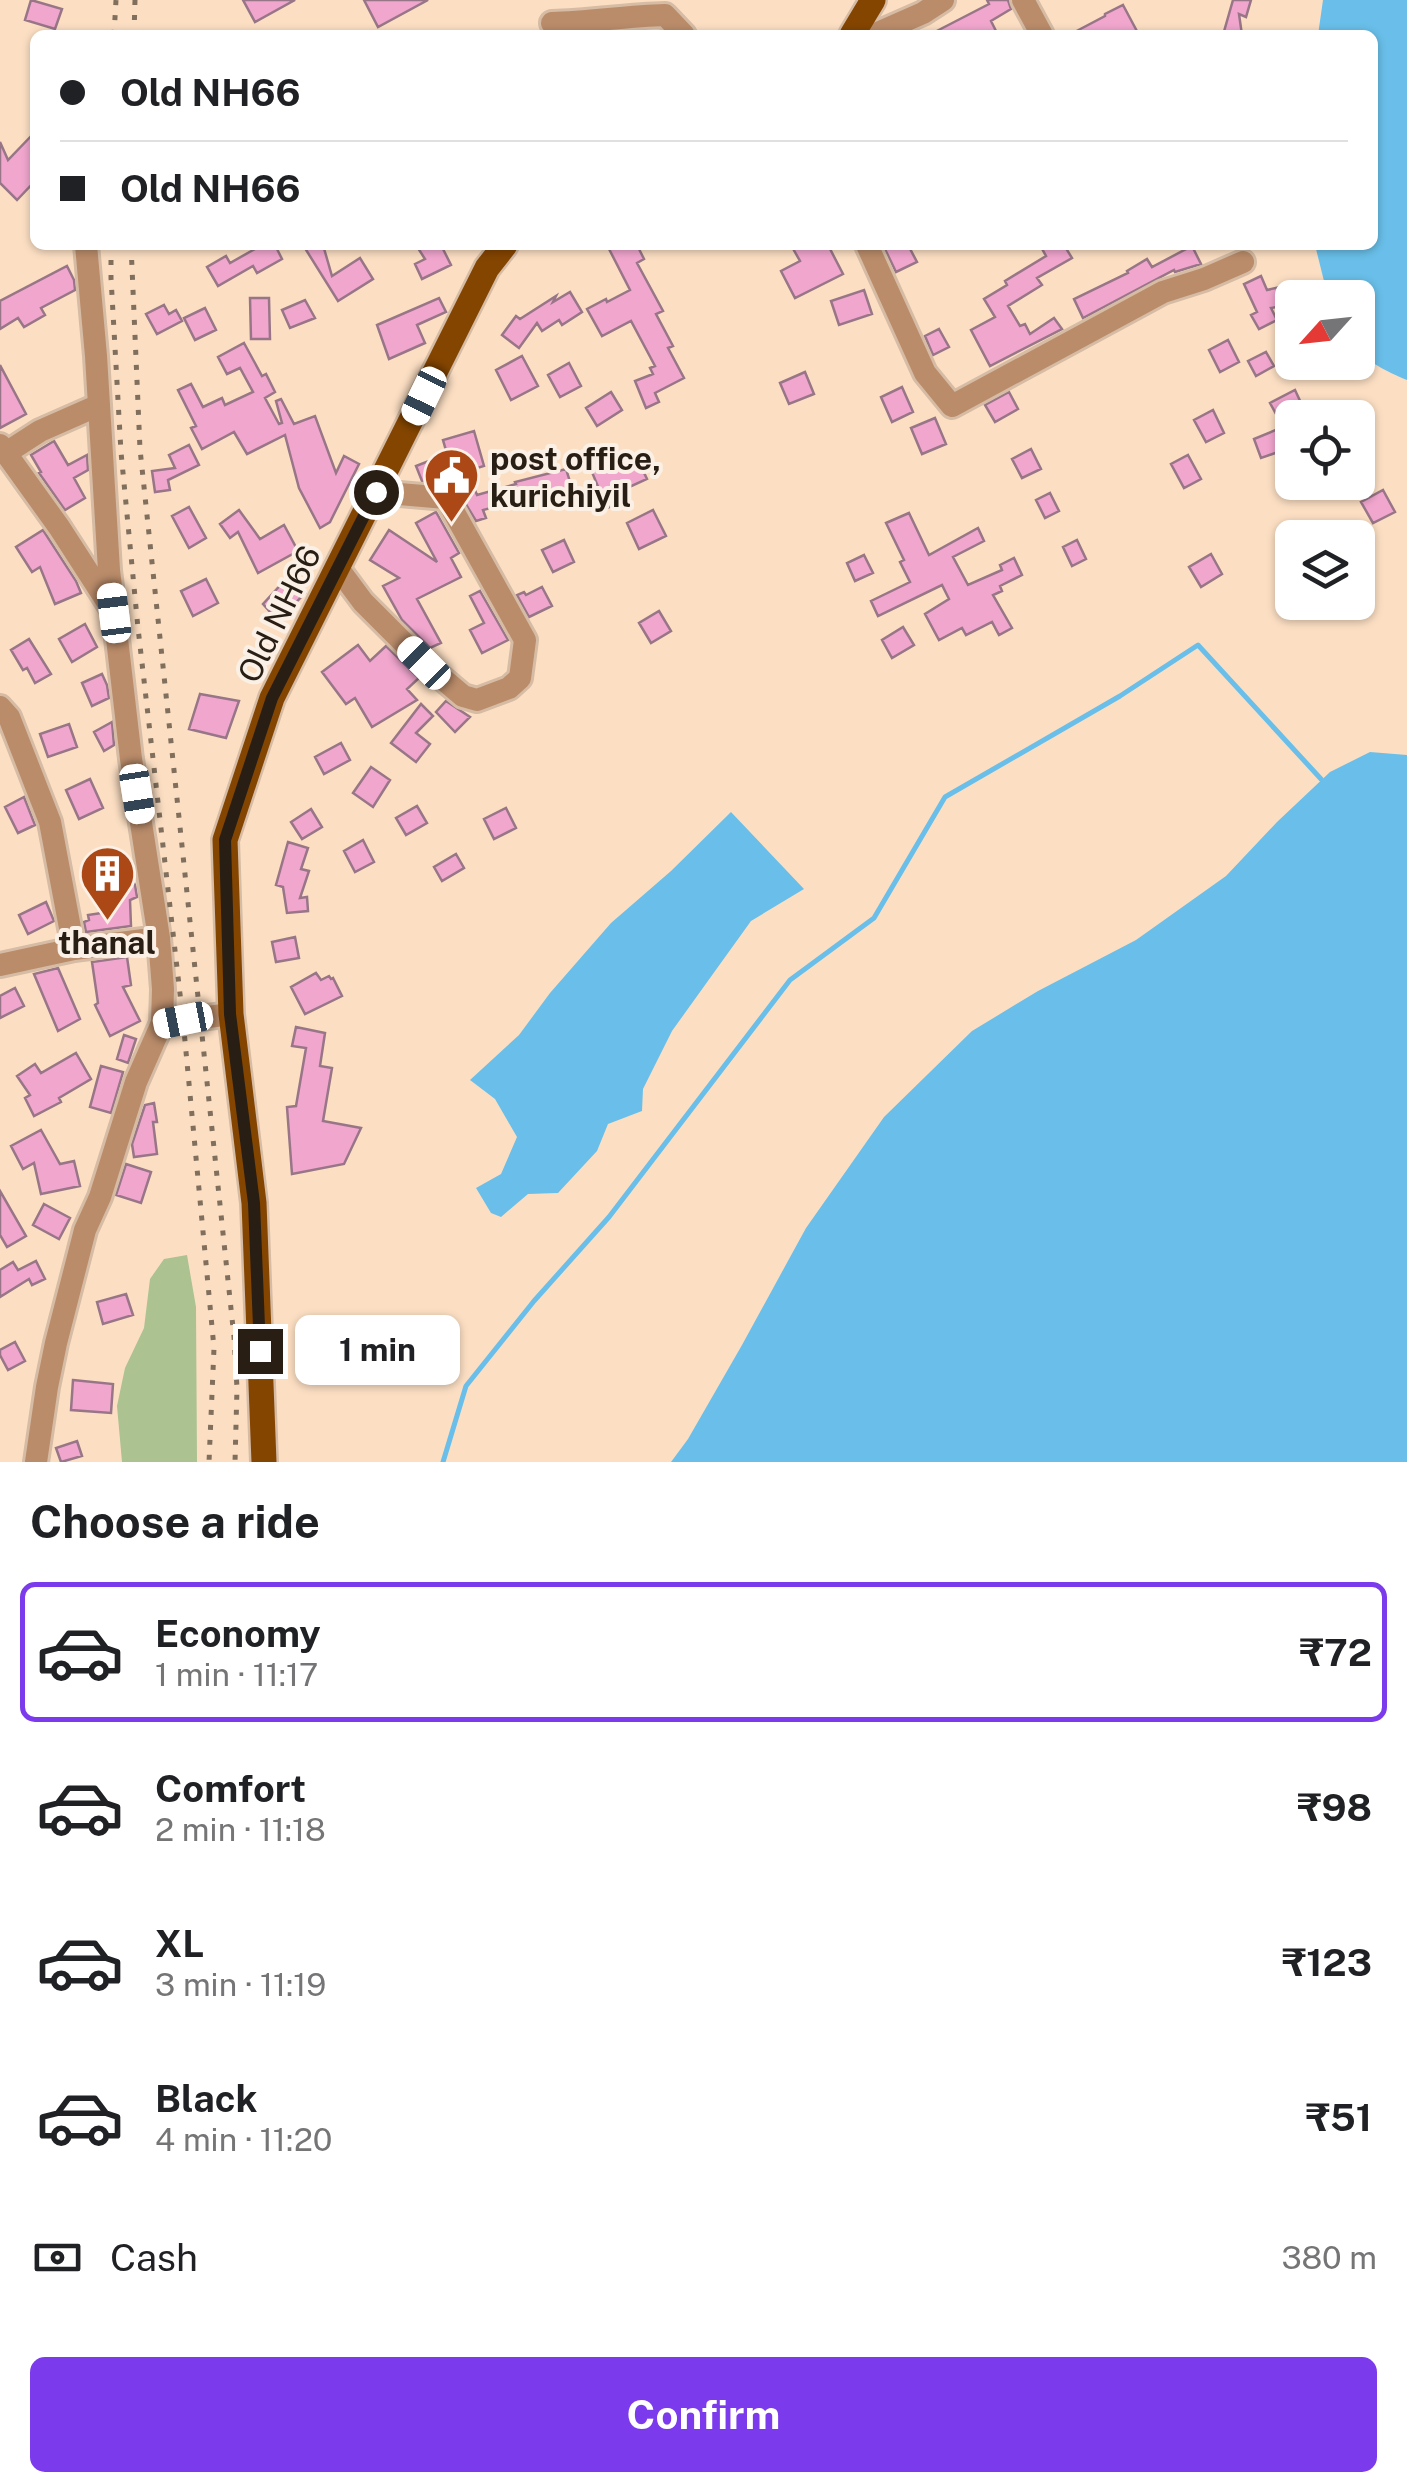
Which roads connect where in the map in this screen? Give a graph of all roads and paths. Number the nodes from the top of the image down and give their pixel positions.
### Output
1 (565, 0) edge
2 (873, 0) edge
3 (943, 0) edge
4 (1023, 0) edge
5 (679, 30) edge
6 (855, 30) edge
7 (884, 30) edge
8 (1039, 30) edge
9 (86, 250) edge
10 (501, 250) edge
11 (869, 250) edge
12 (1243, 262) dead end
13 (99, 405) junction
14 (3, 449) edge
15 (376, 492) junction
16 (337, 567) junction
17 (114, 613) junction
18 (0, 707) edge
19 (159, 938) junction
20 (74, 949) junction
21 (0, 965) edge
22 (230, 1014) junction
23 (162, 1024) junction
24 (36, 1462) edge
25 (264, 1462) edge

1 - 5 street
2 - 6 main road
3 - 7 street
4 - 8 street
9 - 13 street
10 - 15 main road, Old NH66
11 - 12 street
13 - 14 street
13 - 17 street
14 - 17 street
15 - 16 main road, Old NH66
15 - 16 street
16 - 22 main road, Old NH66
17 - 19 street
18 - 20 street
19 - 20 street
19 - 23 street
20 - 21 street
22 - 23 street
22 - 25 main road, Old NH66
23 - 24 street

